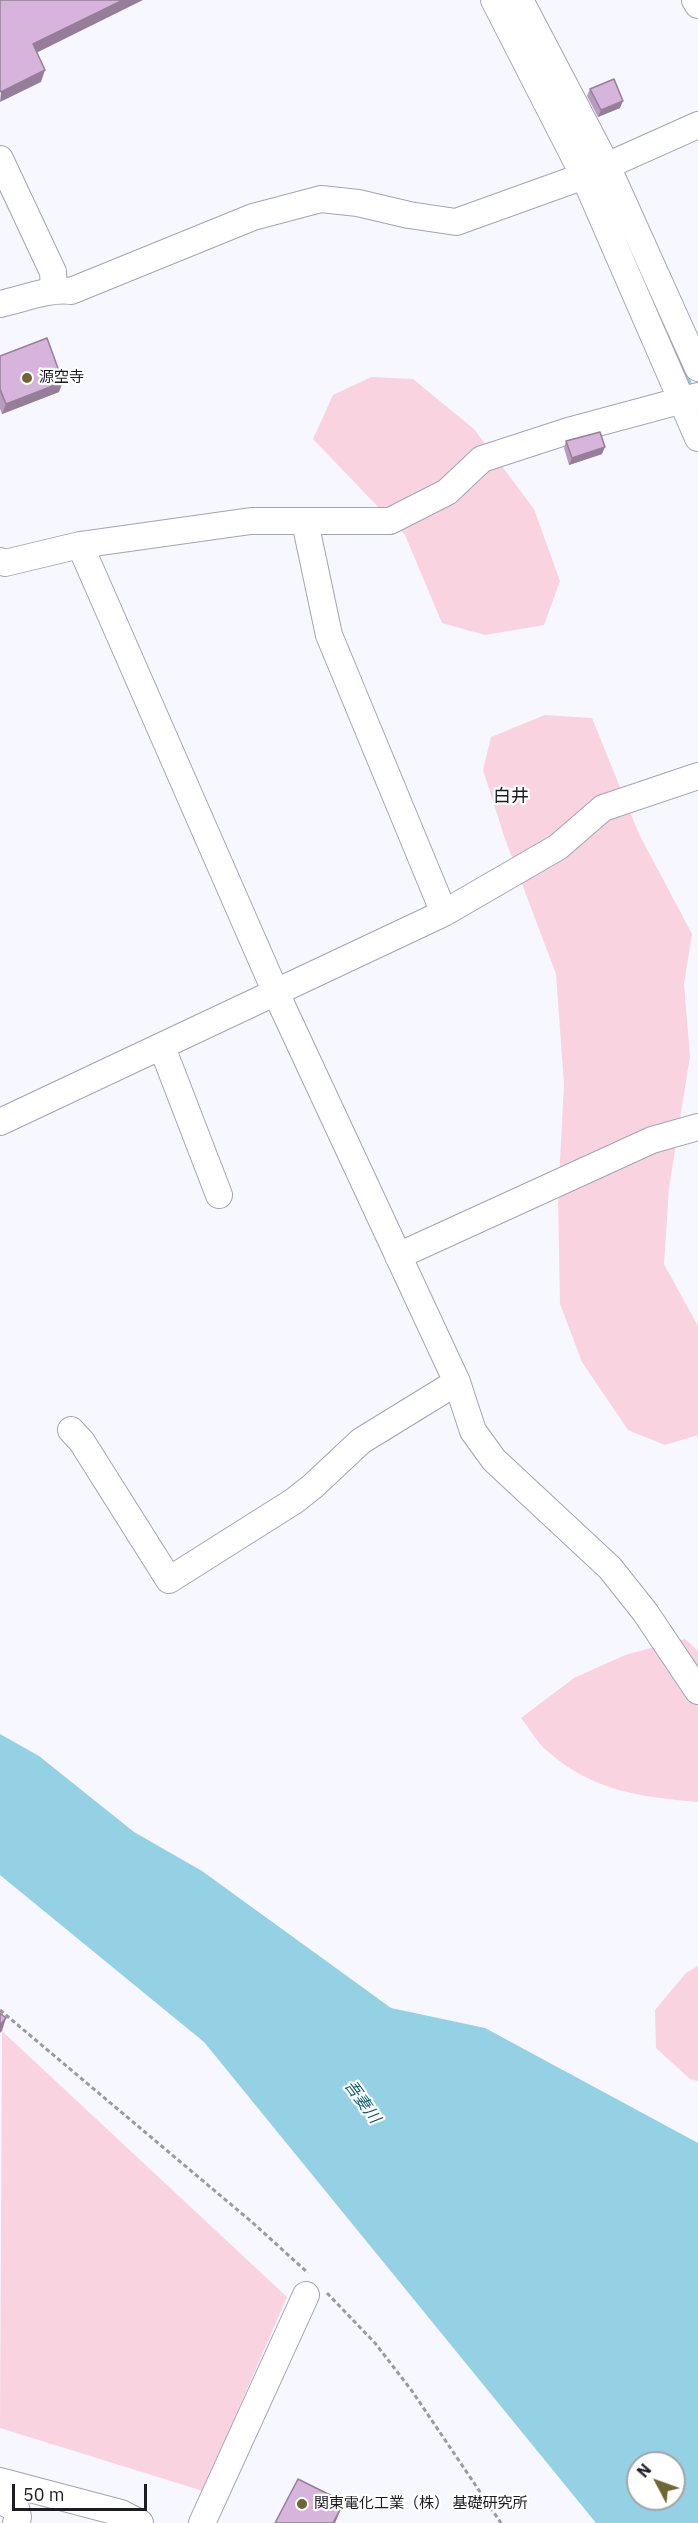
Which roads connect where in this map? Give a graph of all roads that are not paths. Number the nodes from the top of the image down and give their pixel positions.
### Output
1 (494, 0) edge
2 (520, 0) edge
3 (695, 0) edge
4 (698, 5) edge
5 (698, 124) edge
6 (0, 159) edge
7 (597, 170) junction
8 (54, 289) junction
9 (0, 304) edge
10 (698, 368) edge
11 (689, 399) edge
12 (698, 438) edge
13 (305, 522) junction
14 (80, 545) junction
15 (0, 561) edge
16 (698, 776) edge
17 (444, 913) junction
18 (276, 993) junction
19 (162, 1047) junction
20 (0, 1122) edge
21 (698, 1127) edge
22 (219, 1195) dead end
23 (398, 1256) junction
24 (457, 1382) junction
25 (71, 1430) dead end
26 (698, 1691) edge
27 (314, 2287) road end
28 (0, 2481) edge
29 (0, 2501) edge
30 (16, 2523) edge
31 (140, 2523) edge
32 (202, 2523) edge

1 - 7 street
2 - 7 street
3 - 4 street
5 - 7 street
6 - 8 street
7 - 8 street
7 - 10 street
7 - 11 street
8 - 9 street
11 - 12 street
11 - 13 street
13 - 14 street
13 - 17 street
14 - 15 street
14 - 18 street
16 - 17 street
17 - 18 street
18 - 19 street
18 - 23 street
19 - 20 street
19 - 22 street
21 - 23 street
23 - 24 street
24 - 25 street
24 - 26 street
27 - 32 street
28 - 31 street
29 - 30 street

